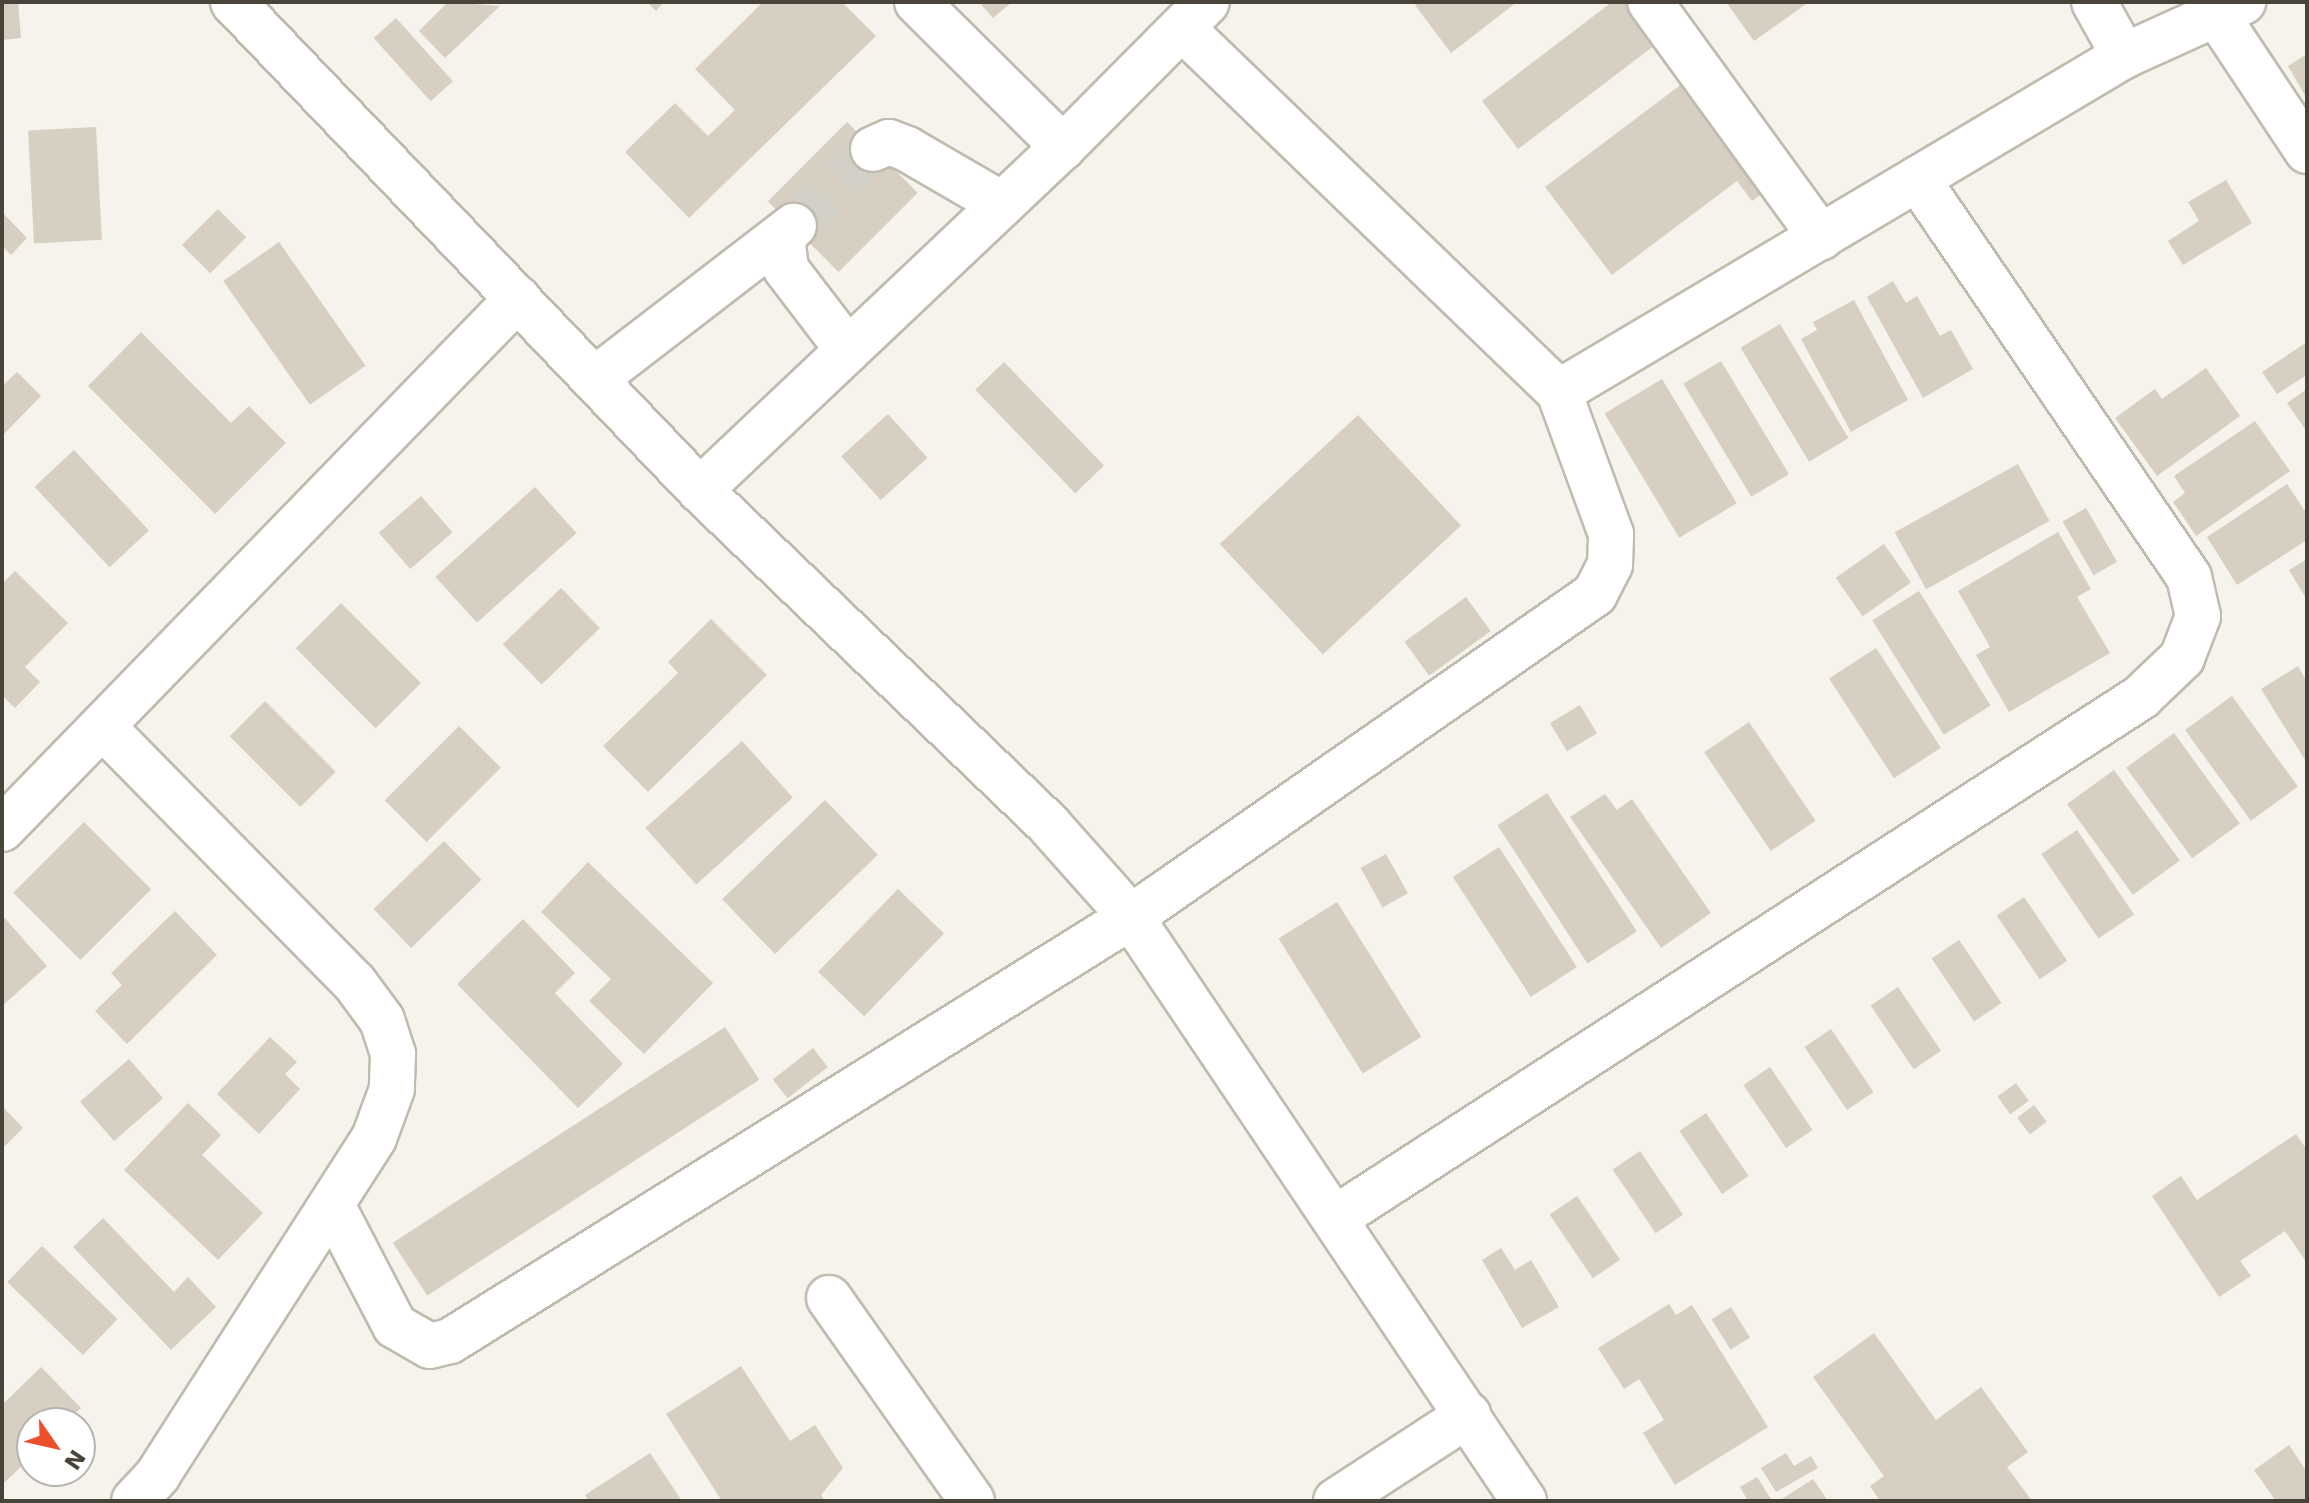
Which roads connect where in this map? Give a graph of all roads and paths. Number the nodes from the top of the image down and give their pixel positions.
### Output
1 (233, 2) edge
2 (917, 2) edge
3 (1650, 2) edge
4 (2094, 2) edge
5 (2231, 10) edge
6 (1195, 15) edge
7 (2124, 56) junction
8 (1063, 147) junction
9 (873, 149) dead end
10 (2307, 151) edge
11 (1918, 179) junction
12 (1002, 204) junction
13 (1821, 237) junction
14 (518, 298) junction
15 (848, 350) junction
16 (595, 379) junction
17 (1559, 392) junction
18 (700, 490) junction
19 (104, 728) junction
20 (2, 829) edge
21 (1131, 917) junction
22 (332, 1205) junction
23 (1337, 1217) junction
24 (829, 1298) dead end
25 (1468, 1415) junction
26 (134, 1501) edge
27 (972, 1501) edge
28 (1336, 1501) edge
29 (1524, 1501) edge

1 - 14 street
2 - 8 street
3 - 13 street
4 - 7 street
5 - 7 street
5 - 10 street
6 - 8 street
6 - 17 street
7 - 11 street
8 - 12 street
9 - 12 street
11 - 13 street
11 - 23 street
12 - 15 street
13 - 17 street
14 - 16 street
14 - 19 street
15 - 16 street
15 - 18 street
16 - 18 street
17 - 21 street
18 - 21 street
19 - 20 street
19 - 22 street
21 - 22 street
21 - 23 street
22 - 26 street
23 - 25 street
24 - 27 street
25 - 28 street
25 - 29 street

